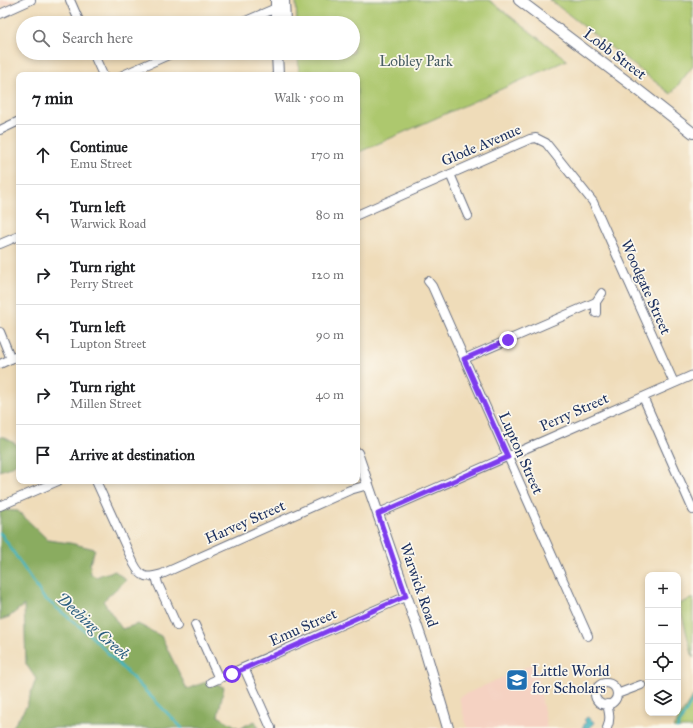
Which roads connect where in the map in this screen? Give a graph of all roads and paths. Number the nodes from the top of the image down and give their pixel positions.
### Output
1 (31, 0) edge
2 (70, 0) edge
3 (519, 0) edge
4 (280, 3) edge
5 (0, 14) edge
6 (77, 16) edge
7 (255, 16) edge
8 (277, 16) edge
9 (283, 16) edge
10 (96, 60) edge
11 (157, 60) edge
12 (277, 60) edge
13 (284, 60) edge
14 (101, 72) edge
15 (130, 72) edge
16 (278, 72) edge
17 (283, 72) edge
18 (16, 122) edge
19 (0, 130) edge
20 (693, 133) edge
21 (450, 174) junction
22 (594, 202) joint
23 (360, 214) edge
24 (468, 216) dead end
25 (16, 237) edge
26 (0, 244) edge
27 (428, 281) dead end
28 (602, 294) dead end
29 (596, 302) junction
30 (596, 313) dead end
31 (0, 332) edge
32 (15, 357) edge
33 (464, 359) junction
34 (0, 364) edge
35 (693, 375) edge
36 (674, 383) junction
37 (643, 397) junction
38 (508, 457) junction
39 (360, 462) edge
40 (51, 484) edge
41 (97, 484) edge
42 (368, 485) junction
43 (0, 506) edge
44 (693, 510) edge
45 (378, 514) junction
46 (156, 576) junction
47 (406, 596) junction
48 (194, 625) dead end
49 (177, 626) dead end
50 (588, 636) dead end
51 (244, 668) junction
52 (641, 685) dead end
53 (617, 694) junction
54 (607, 704) junction
55 (271, 728) edge
56 (448, 728) edge
57 (606, 728) edge

1 - 5 street
2 - 6 street
3 - 20 main road, Lobb Street
4 - 7 street
4 - 8 main road
4 - 9 main road
10 - 14 street
11 - 15 street
12 - 16 main road
13 - 17 main road
18 - 19 street
21 - 22 street, Glode Avenue
21 - 23 street, Glode Avenue
21 - 24 street
22 - 36 street, Woodgate Street
25 - 26 street
27 - 33 street, Lupton Street
28 - 29 street
29 - 30 street
29 - 33 street
31 - 32 street
32 - 34 street
33 - 38 street, Lupton Street
35 - 36 street, Perry Street
36 - 37 street, Perry Street
37 - 38 street, Perry Street
37 - 44 street
38 - 45 street, Perry Street
38 - 50 street, Lupton Street
39 - 42 main road, Warwick Road
40 - 43 street
41 - 46 street
42 - 45 main road, Warwick Road
42 - 46 street, Harvey Street
45 - 47 main road, Warwick Road
46 - 49 street
47 - 51 street, Emu Street
47 - 56 main road, Warwick Road
48 - 51 street, Emu Street
51 - 55 street
52 - 53 street
53 - 54 street
53 - 54 street
54 - 57 street

